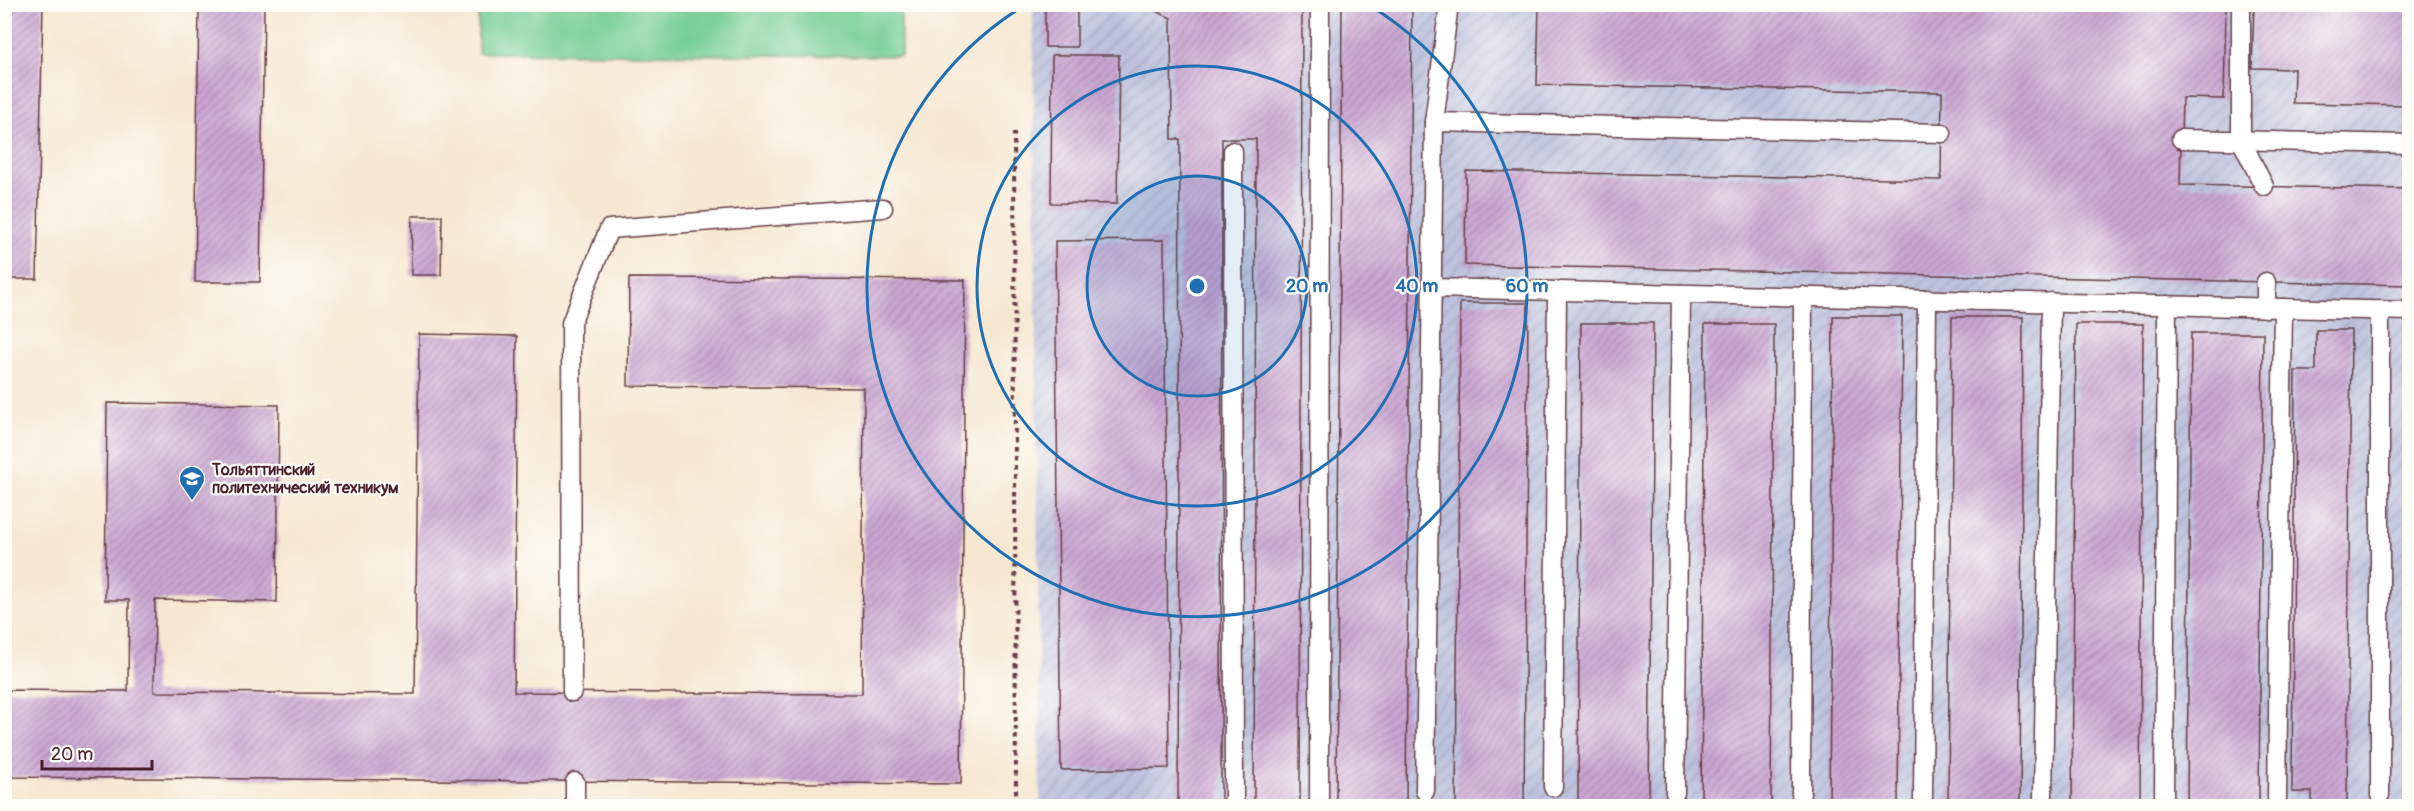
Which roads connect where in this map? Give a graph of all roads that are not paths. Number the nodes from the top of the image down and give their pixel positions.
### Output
1 (1320, 4) edge
2 (1449, 4) edge
3 (2241, 4) edge
4 (1434, 122) junction
5 (1941, 133) dead end
6 (2181, 138) dead end
7 (2241, 140) junction
8 (2409, 144) edge
9 (1233, 151) dead end
10 (2264, 186) dead end
11 (883, 208) dead end
12 (2266, 282) dead end
13 (1432, 288) junction
14 (1557, 291) junction
15 (1681, 294) junction
16 (1803, 296) junction
17 (1927, 299) junction
18 (2051, 302) junction
19 (2167, 305) junction
20 (2275, 308) junction
21 (2380, 310) junction
22 (2409, 311) edge
23 (572, 693) dead end
24 (575, 782) dead end
25 (1552, 787) dead end
26 (1425, 791) dead end
27 (1675, 793) dead end
28 (1801, 794) dead end
29 (2380, 795) dead end
30 (2043, 797) dead end
31 (2277, 798) dead end
32 (1923, 800) dead end
33 (2164, 800) dead end
34 (575, 807) edge
35 (1234, 807) edge
36 (1319, 807) edge

1 - 36 lane
2 - 4 lane
3 - 7 lane
4 - 5 lane
4 - 13 lane
6 - 7 lane
7 - 8 lane
7 - 10 lane
9 - 35 lane
11 - 23 lane
12 - 20 lane
13 - 14 lane
13 - 26 lane
14 - 15 lane
14 - 25 lane
15 - 16 lane
15 - 27 lane
16 - 17 lane
16 - 28 lane
17 - 18 lane
17 - 32 lane
18 - 19 lane
18 - 30 lane
19 - 20 lane
19 - 33 lane
20 - 21 lane
20 - 31 lane
21 - 22 lane
21 - 29 lane
24 - 34 lane

